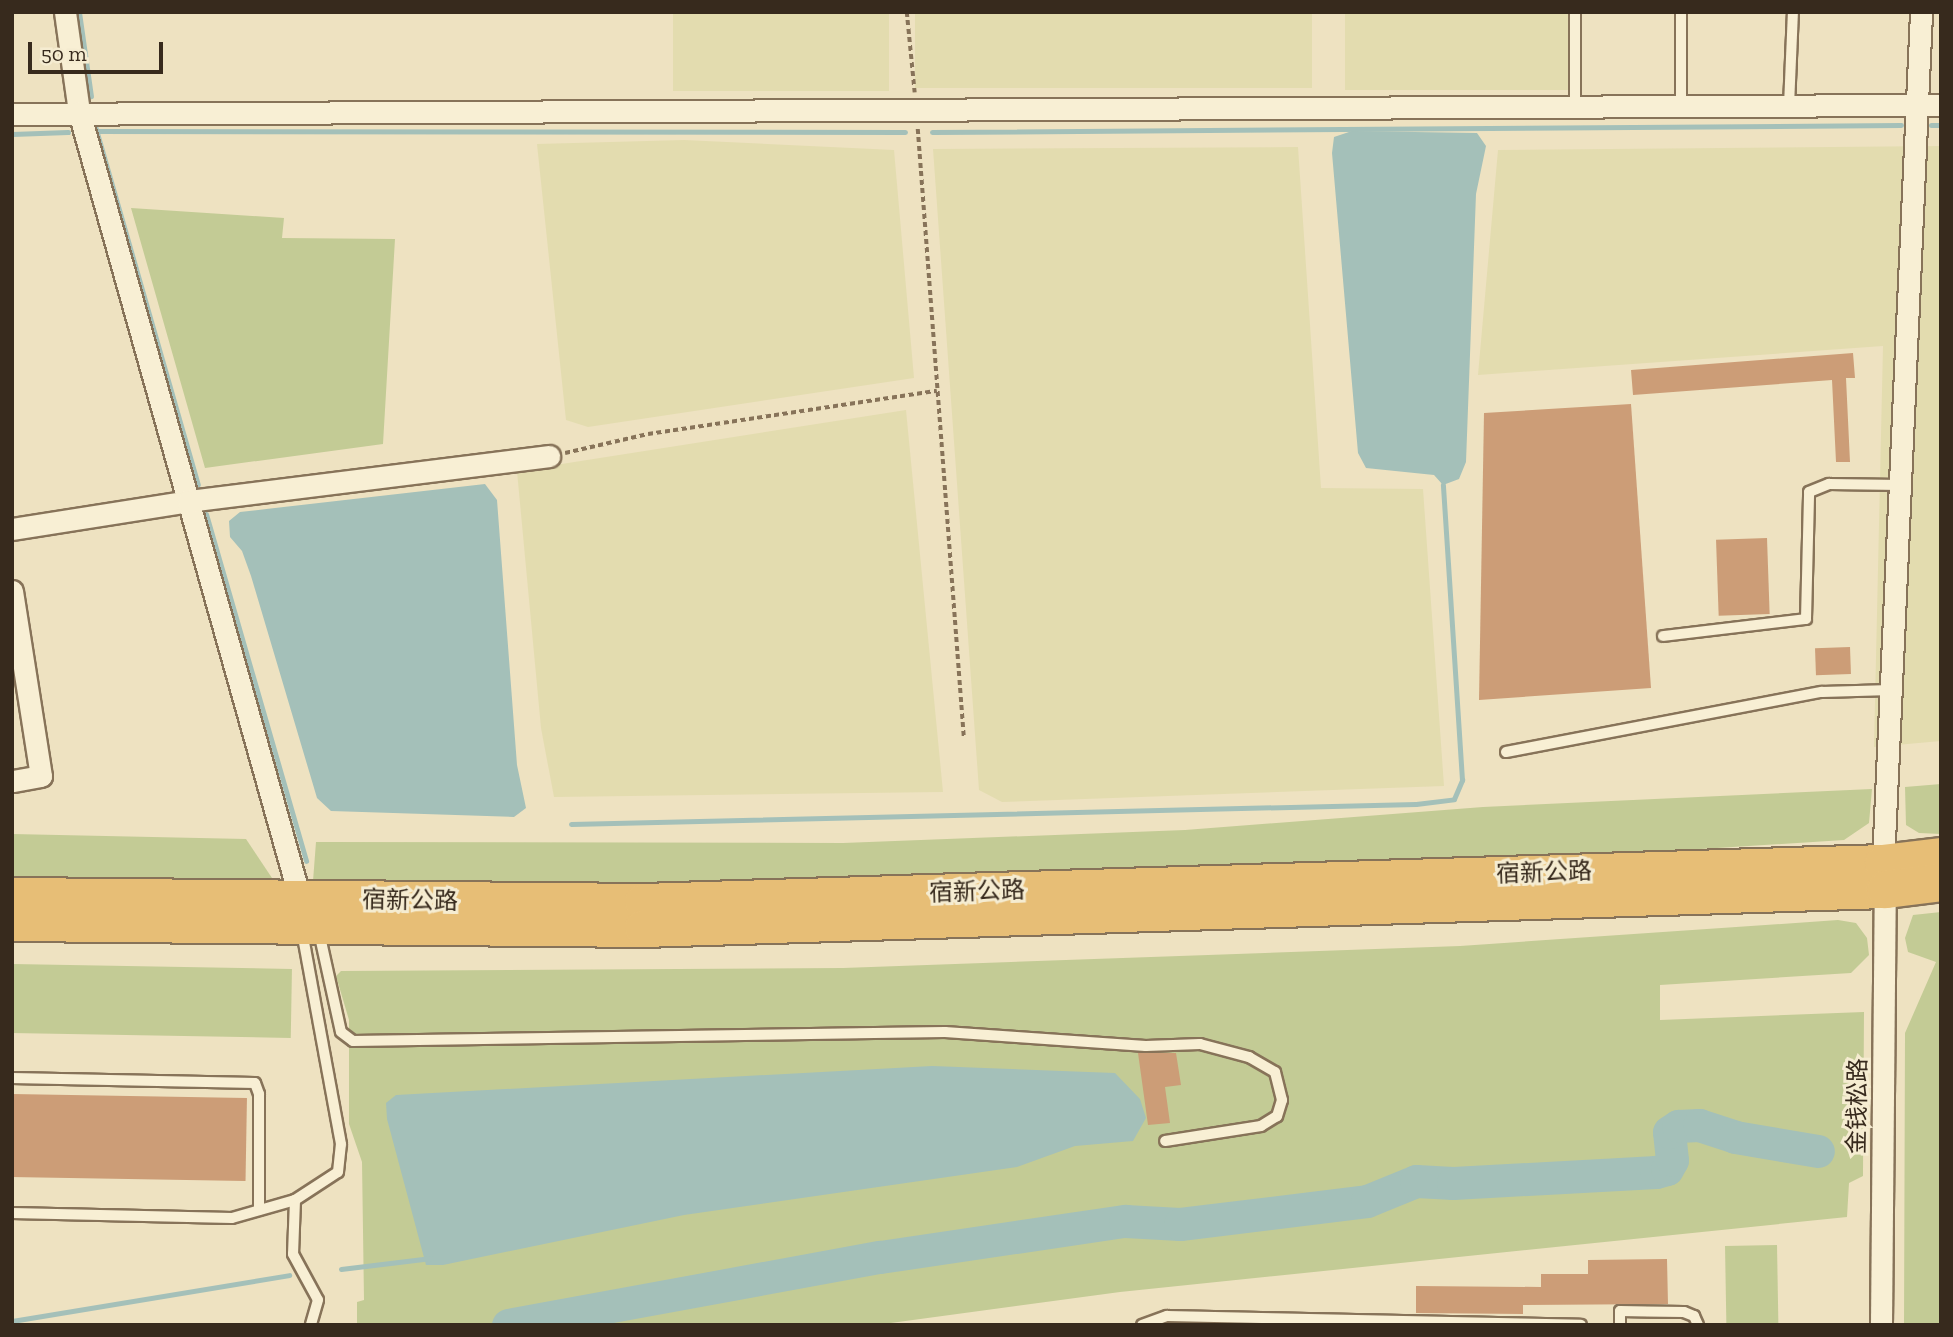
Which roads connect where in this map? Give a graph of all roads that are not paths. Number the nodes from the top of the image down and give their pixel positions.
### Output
1 (65, 12) edge
2 (1574, 12) edge
3 (1681, 12) edge
4 (1793, 12) edge
5 (1921, 12) edge
6 (1917, 105) junction
7 (1941, 105) edge
8 (1789, 106) junction
9 (1681, 107) junction
10 (1575, 108) junction
11 (79, 112) junction
12 (12, 114) edge
13 (549, 456) road end
14 (1900, 485) junction
15 (188, 501) junction
16 (12, 529) edge
17 (12, 591) edge
18 (1663, 636) dead end
19 (1891, 690) junction
20 (1506, 752) dead end
21 (12, 781) edge
22 (1941, 856) edge
23 (1884, 876) junction
24 (1941, 882) edge
25 (12, 896) edge
26 (306, 916) junction
27 (12, 922) edge
28 (12, 1078) edge
29 (1165, 1141) dead end
30 (295, 1200) junction
31 (259, 1210) junction
32 (12, 1213) edge
33 (311, 1325) edge
34 (1142, 1325) edge
35 (1581, 1325) edge
36 (1620, 1325) edge
37 (1698, 1325) edge
38 (1881, 1325) edge

1 - 11 street
2 - 10 lane
3 - 9 lane
4 - 8 lane
5 - 6 street, 金钱松路
6 - 7 street
6 - 8 street
6 - 14 street, 金钱松路
8 - 9 street
9 - 10 street
10 - 11 street
11 - 12 street
11 - 15 street
13 - 15 street
14 - 18 lane
14 - 19 street, 金钱松路
15 - 16 street
15 - 26 street
17 - 21 street
19 - 20 lane
19 - 23 street, 金钱松路
22 - 23 highway, 宿新公路
23 - 24 highway, 宿新公路
23 - 26 highway, 宿新公路
23 - 38 street, 金钱松路
25 - 26 highway, 宿新公路
26 - 27 highway, 宿新公路
26 - 29 lane
26 - 30 lane
28 - 31 lane
30 - 31 lane
30 - 33 lane
31 - 32 lane
34 - 35 lane
36 - 37 lane

